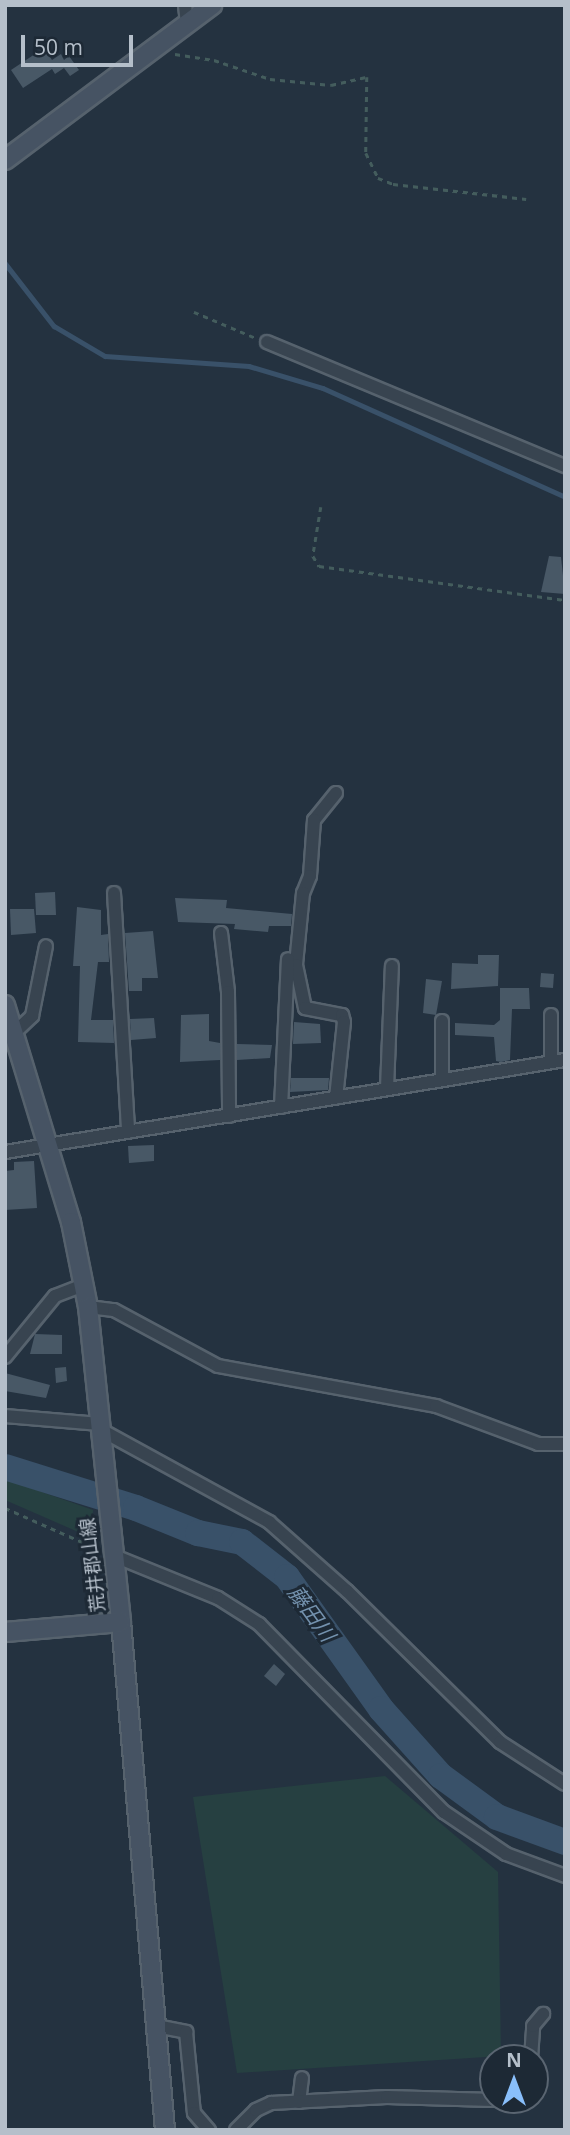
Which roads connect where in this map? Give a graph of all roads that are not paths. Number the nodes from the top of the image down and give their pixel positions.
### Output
1 (185, 5) edge
2 (212, 5) edge
3 (187, 24) junction
4 (5, 160) edge
5 (267, 342) road end
6 (565, 466) edge
7 (337, 793) dead end
8 (114, 893) dead end
9 (221, 933) dead end
10 (46, 946) dead end
11 (288, 959) dead end
12 (392, 965) dead end
13 (5, 1005) edge
14 (551, 1014) dead end
15 (442, 1021) dead end
16 (14, 1033) junction
17 (565, 1060) edge
18 (551, 1062) junction
19 (442, 1079) junction
20 (387, 1088) junction
21 (337, 1098) junction
22 (281, 1107) junction
23 (229, 1116) junction
24 (128, 1132) junction
25 (49, 1143) junction
26 (5, 1152) edge
27 (84, 1285) junction
28 (88, 1307) junction
29 (5, 1357) edge
30 (5, 1416) edge
31 (101, 1433) junction
32 (565, 1444) edge
33 (111, 1547) junction
34 (121, 1622) junction
35 (5, 1632) edge
36 (565, 1784) edge
37 (565, 1877) edge
38 (542, 2014) dead end
39 (156, 2026) junction
40 (532, 2044) edge
41 (302, 2078) dead end
42 (479, 2100) edge
43 (299, 2102) junction
44 (165, 2130) edge
45 (209, 2130) edge
46 (236, 2130) edge

1 - 3 street
2 - 3 main road
3 - 4 main road
5 - 6 street
7 - 21 street
8 - 24 street
9 - 23 street
10 - 16 street
11 - 22 street
12 - 20 street
13 - 16 main road, 荒井郡山線
14 - 18 street
15 - 19 street
16 - 25 main road, 荒井郡山線
17 - 18 street
18 - 19 street
19 - 20 street
20 - 21 street
21 - 22 street
22 - 23 street
23 - 24 street
24 - 25 street
25 - 26 street
25 - 27 main road, 荒井郡山線
27 - 28 main road, 荒井郡山線
27 - 29 street
28 - 31 main road, 荒井郡山線
28 - 32 street
30 - 31 street
31 - 33 main road, 荒井郡山線
31 - 36 street
33 - 34 main road, 荒井郡山線
33 - 37 street
34 - 35 main road
34 - 39 main road, 荒井郡山線
38 - 40 street
39 - 44 main road, 荒井郡山線
39 - 45 street
41 - 43 street
42 - 43 street
43 - 46 street

